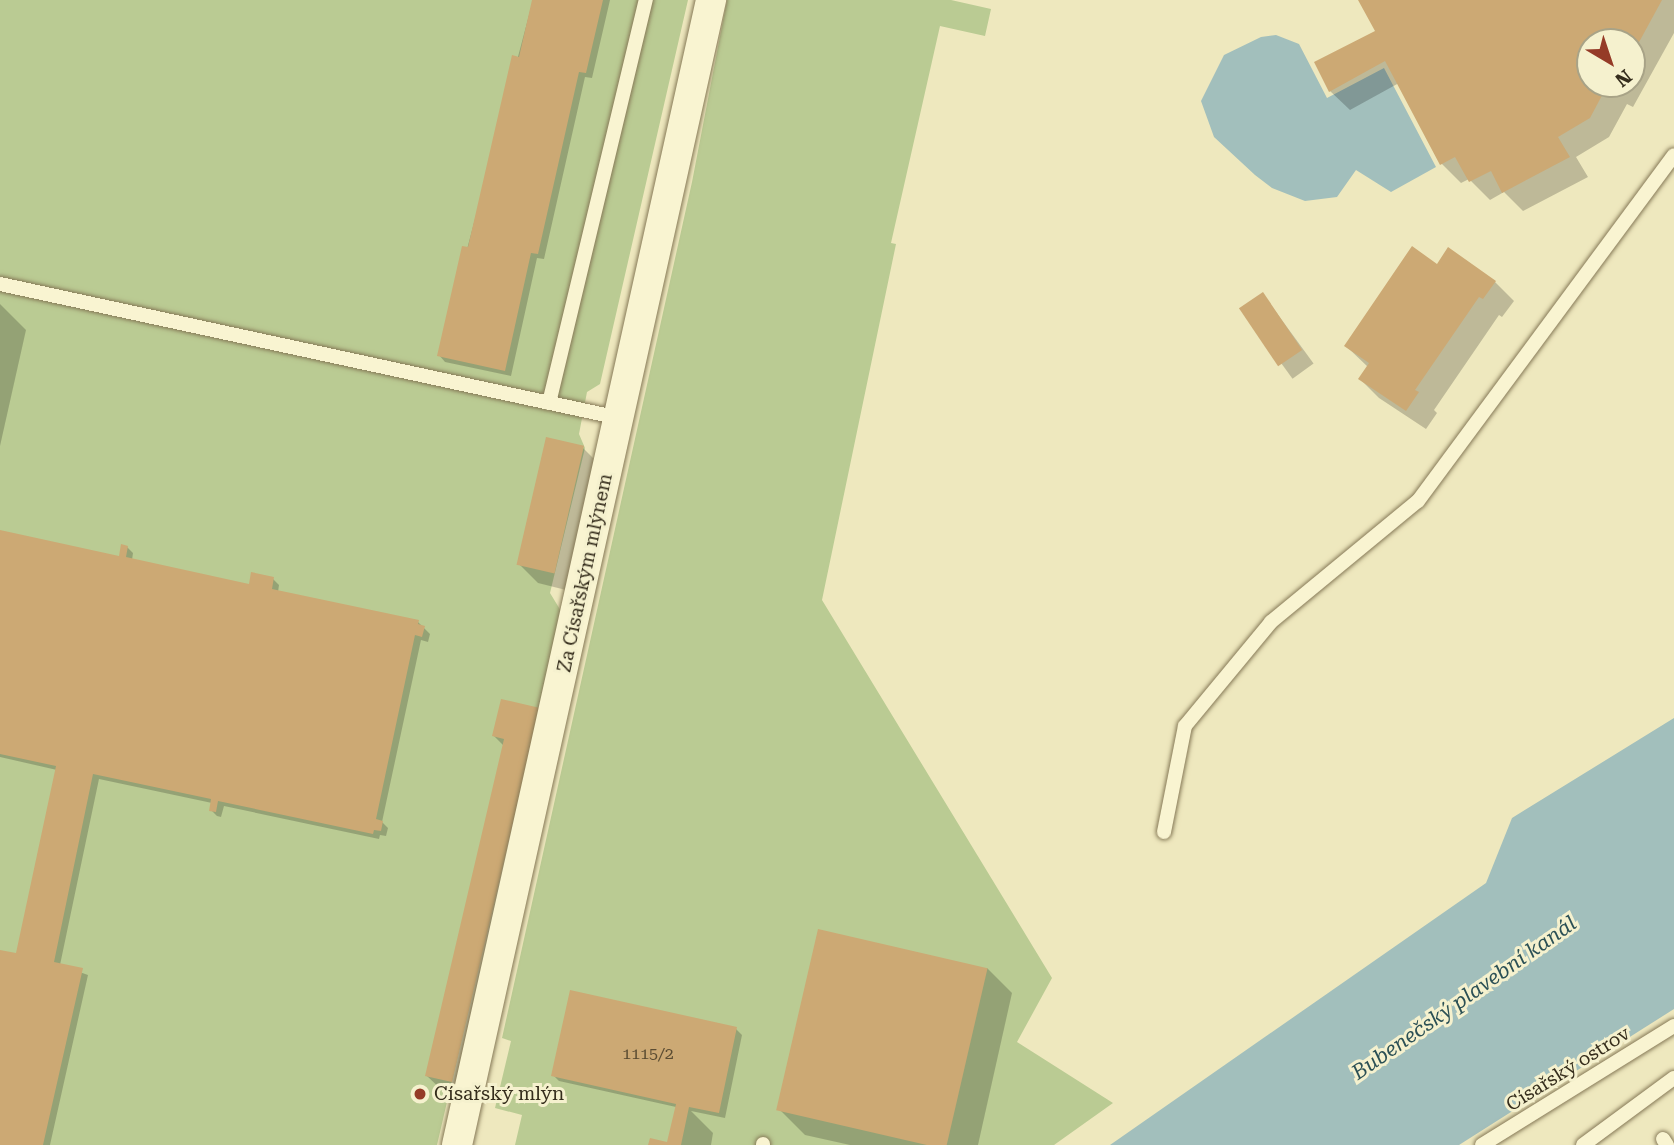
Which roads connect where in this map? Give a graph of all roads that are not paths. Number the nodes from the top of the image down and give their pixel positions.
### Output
1 (646, 0) edge
2 (711, 0) edge
3 (1674, 155) edge
4 (0, 284) edge
5 (549, 402) junction
6 (619, 418) junction
7 (1164, 832) dead end
8 (1674, 1026) edge
9 (1674, 1078) edge
10 (457, 1145) edge
11 (1482, 1145) edge
12 (1583, 1145) edge

1 - 5 lane
2 - 6 street, Za Císařským mlýnem
3 - 7 lane
4 - 5 lane
5 - 6 lane
6 - 10 street, Za Císařským mlýnem
8 - 11 lane, Císařský ostrov
9 - 12 lane

